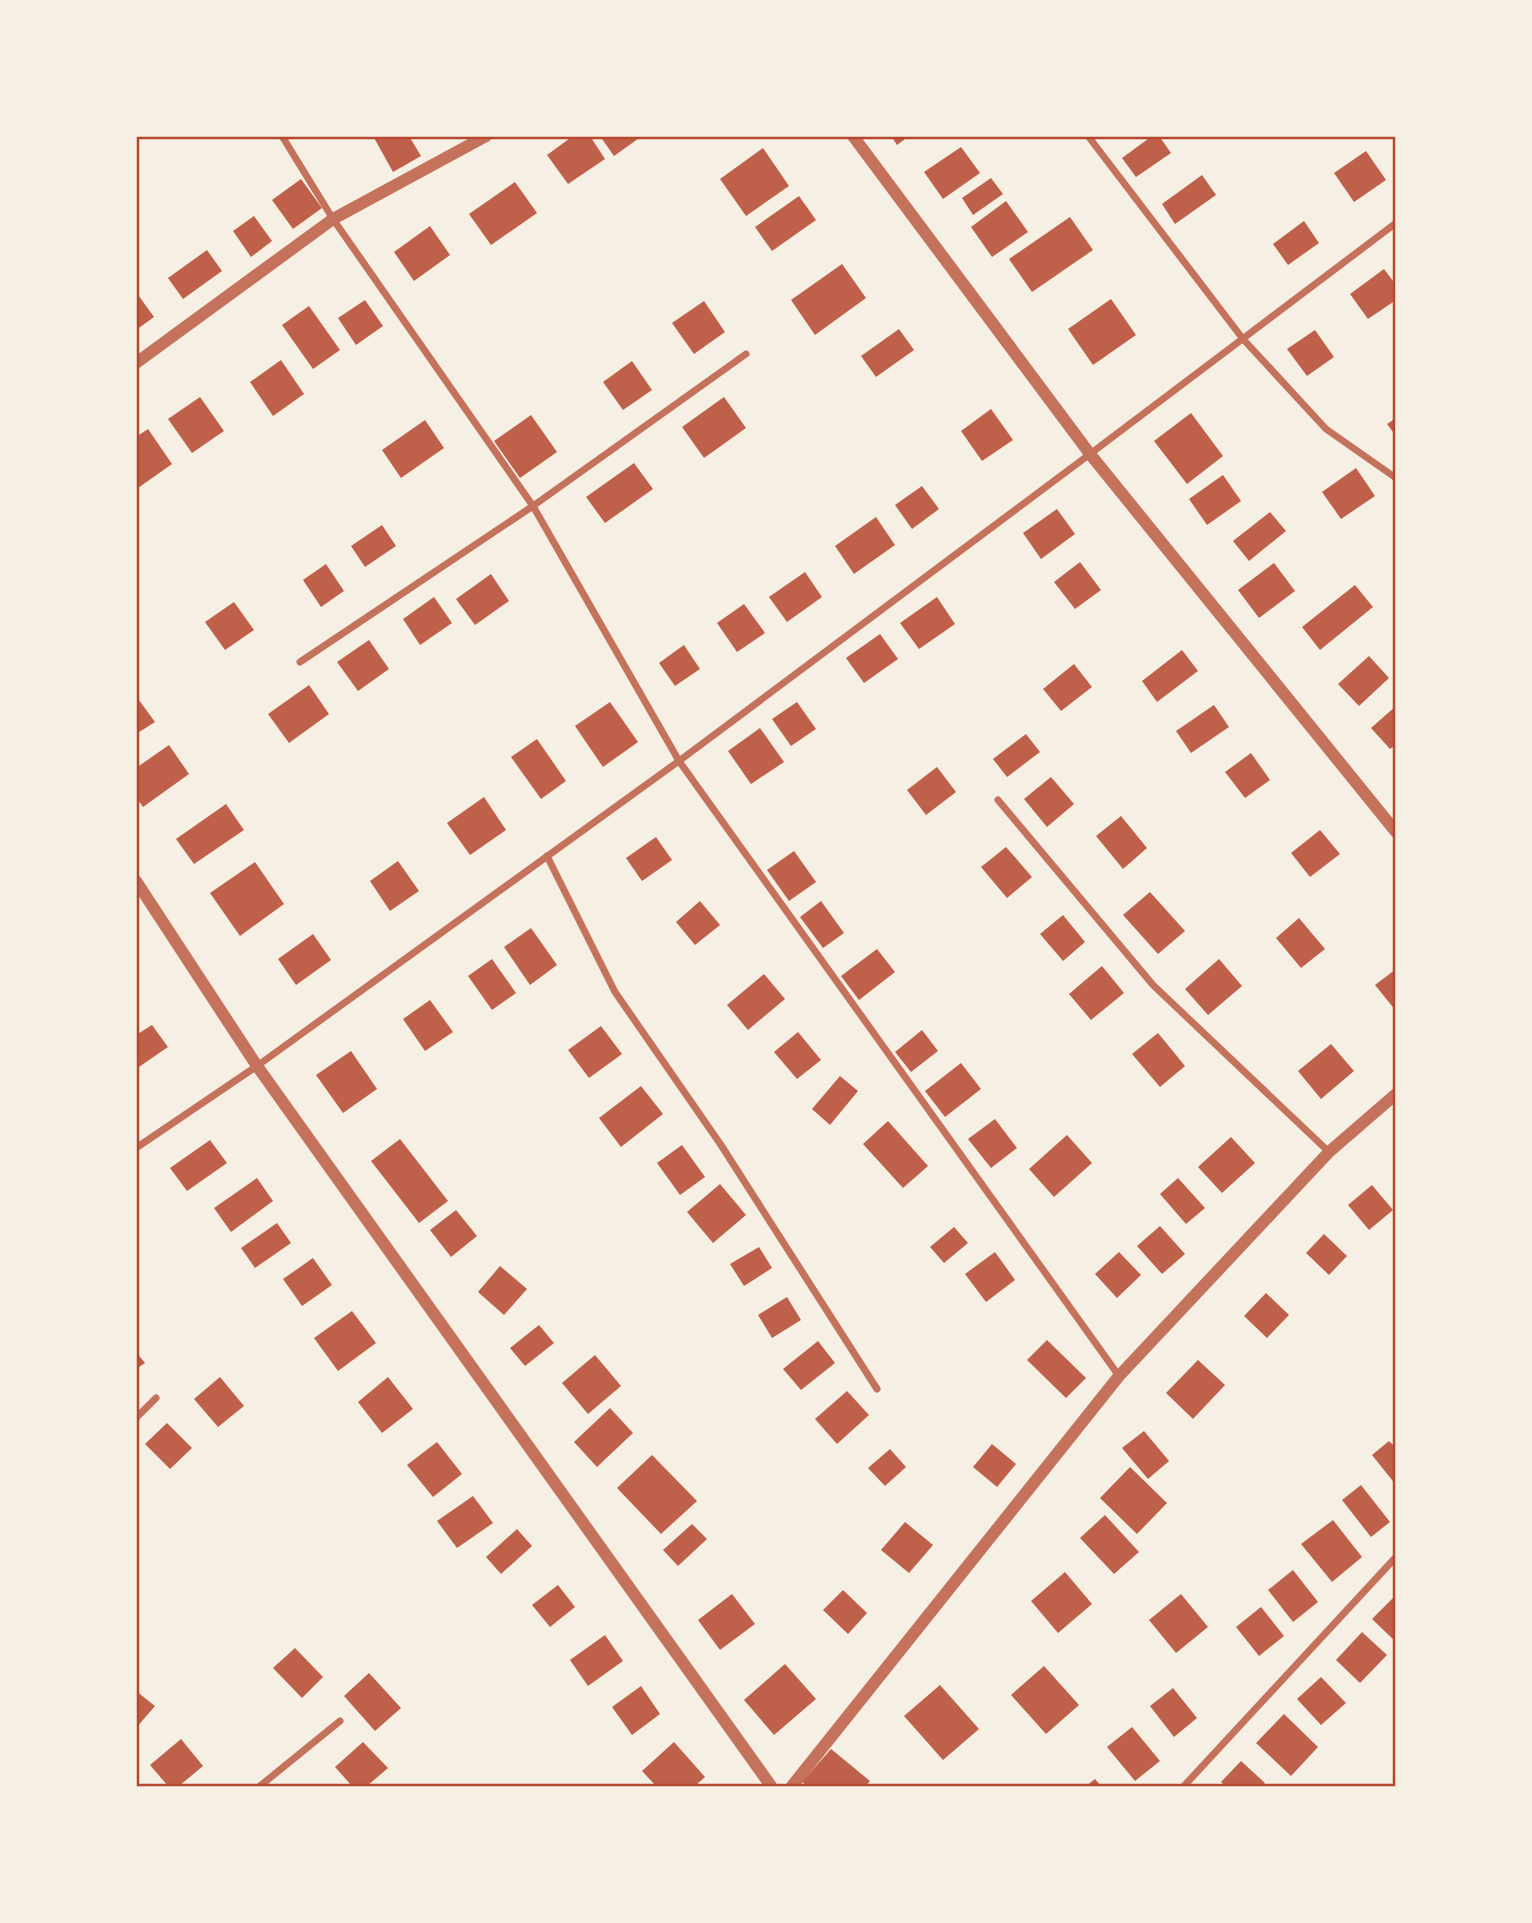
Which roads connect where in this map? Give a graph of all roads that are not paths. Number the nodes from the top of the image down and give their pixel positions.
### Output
1 (282, 136) edge
2 (486, 136) edge
3 (853, 136) edge
4 (1088, 136) edge
5 (333, 219) junction
6 (1395, 223) edge
7 (1242, 339) junction
8 (746, 354) dead end
9 (136, 363) edge
10 (1090, 454) junction
11 (1395, 478) edge
12 (533, 506) junction
13 (300, 662) dead end
14 (679, 761) junction
15 (998, 800) dead end
16 (1395, 832) edge
17 (547, 856) junction
18 (136, 881) edge
19 (257, 1066) junction
20 (1395, 1094) edge
21 (136, 1148) edge
22 (1329, 1152) junction
23 (1119, 1376) junction
24 (877, 1389) dead end
25 (156, 1398) dead end
26 (136, 1418) edge
27 (1395, 1557) edge
28 (340, 1721) dead end
29 (260, 1787) edge
30 (771, 1787) edge
31 (792, 1787) edge
32 (1184, 1787) edge

1 - 5 street
2 - 5 street
3 - 10 street
4 - 7 street
5 - 9 street
5 - 12 street
6 - 7 street
7 - 10 street
7 - 11 street
8 - 12 street
10 - 14 street
10 - 16 street
12 - 13 street
12 - 14 street
14 - 17 street
14 - 23 street
15 - 22 street
17 - 19 street
17 - 24 street
18 - 19 street
19 - 21 street
19 - 30 street
20 - 22 street
22 - 23 street
23 - 31 street
25 - 26 street
27 - 32 street
28 - 29 street

